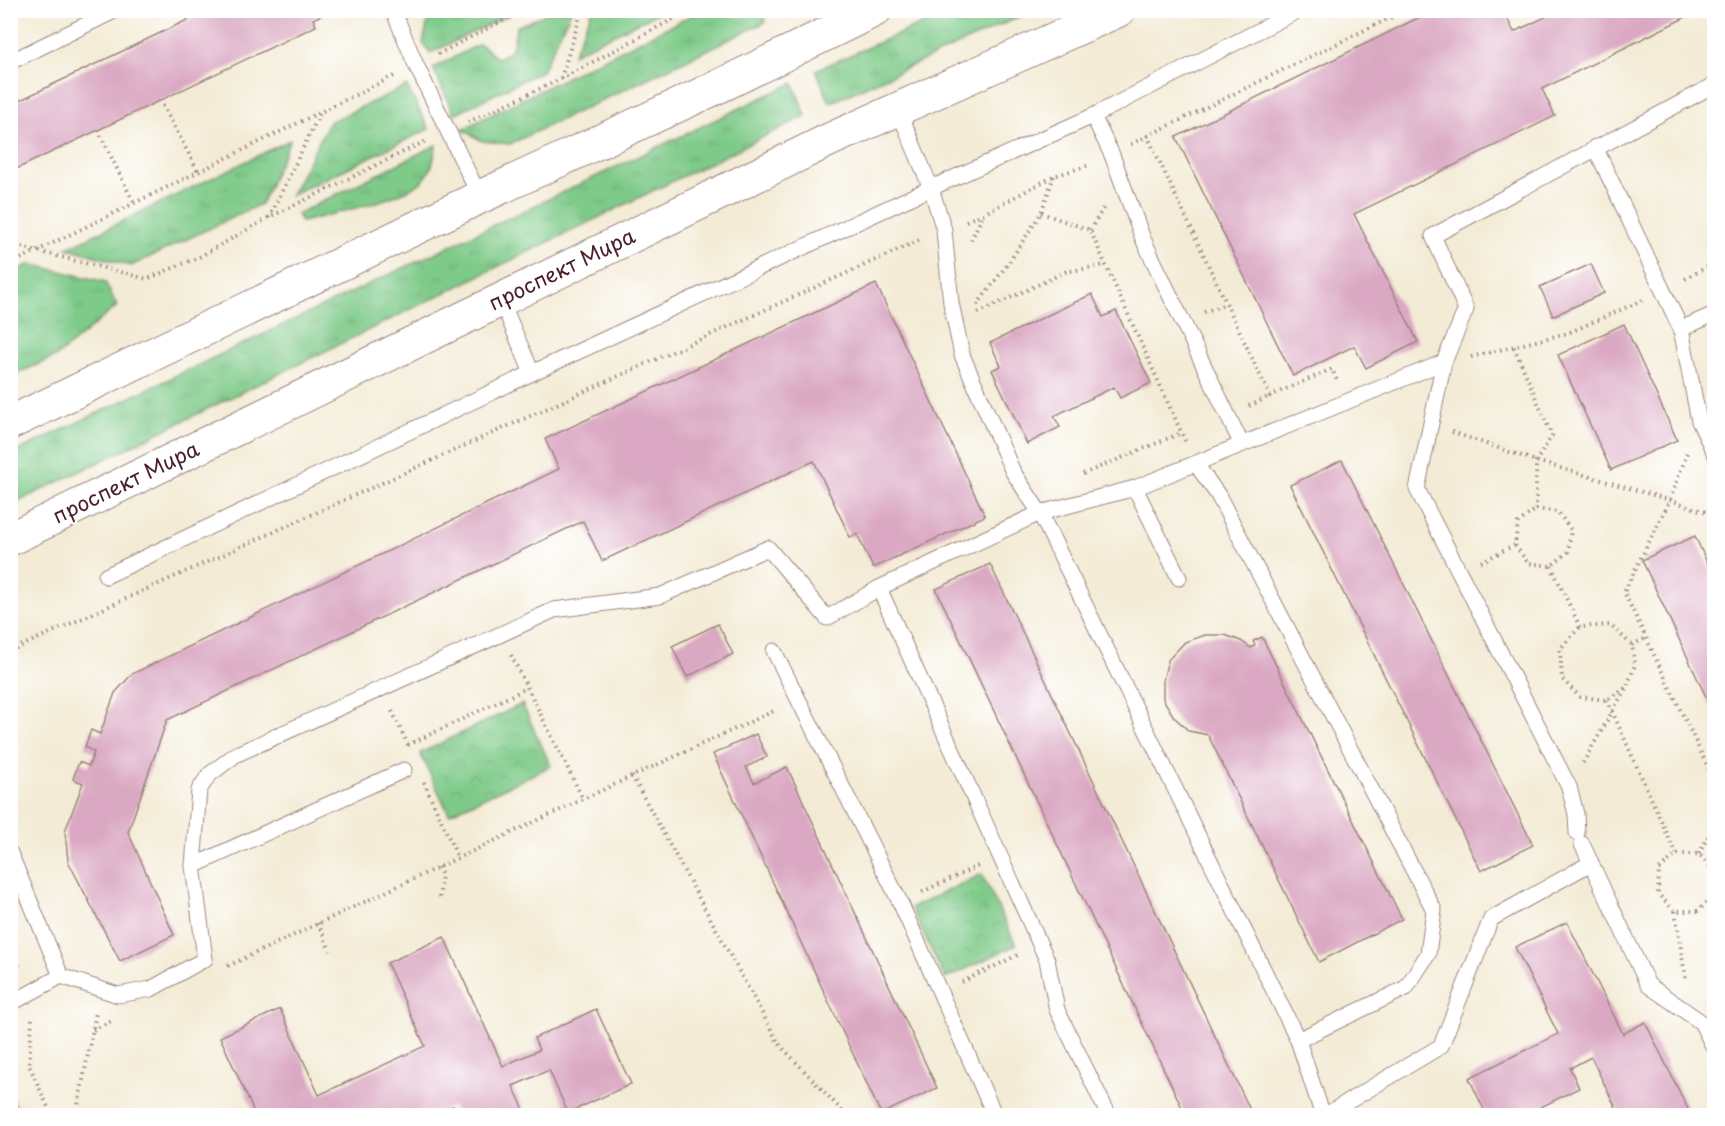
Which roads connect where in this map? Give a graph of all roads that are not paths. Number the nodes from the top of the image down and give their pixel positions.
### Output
1 (116, 10) edge
2 (393, 10) edge
3 (875, 10) edge
4 (1119, 10) edge
5 (1299, 10) edge
6 (10, 62) edge
7 (1714, 85) edge
8 (898, 109) junction
9 (1093, 116) junction
10 (1595, 147) junction
11 (931, 188) junction
12 (480, 197) junction
13 (501, 300) junction
14 (1714, 314) edge
15 (1680, 329) junction
16 (1444, 362) junction
17 (532, 373) junction
18 (10, 423) edge
19 (1241, 443) junction
20 (1714, 453) edge
21 (1197, 464) junction
22 (1135, 488) junction
23 (1040, 513) junction
24 (10, 540) edge
25 (106, 576) dead end
26 (1179, 578) dead end
27 (879, 588) junction
28 (774, 651) dead end
29 (404, 770) dead end
30 (10, 853) edge
31 (1591, 863) junction
32 (193, 866) junction
33 (60, 976) junction
34 (10, 1004) edge
35 (1298, 1040) junction
36 (1714, 1048) edge
37 (990, 1114) edge
38 (1109, 1116) edge
39 (1323, 1116) edge

1 - 6 lane
2 - 12 lane
3 - 12 main road
4 - 8 main road, проспект Мира
5 - 9 lane
7 - 10 lane
8 - 11 lane
8 - 13 main road, проспект Мира
9 - 11 lane
9 - 19 lane
10 - 15 lane
10 - 16 lane
11 - 17 lane
11 - 23 lane
12 - 18 main road
13 - 17 lane
13 - 24 main road, проспект Мира
14 - 15 lane
15 - 20 lane
16 - 19 lane
16 - 31 lane
17 - 25 lane
19 - 21 lane
21 - 22 lane
21 - 35 lane
22 - 23 lane
22 - 26 lane
23 - 27 lane
23 - 35 lane
27 - 32 lane
27 - 38 lane
28 - 37 lane
29 - 32 lane
30 - 33 lane
31 - 36 lane
31 - 39 lane
32 - 33 lane
33 - 34 lane
35 - 39 lane

